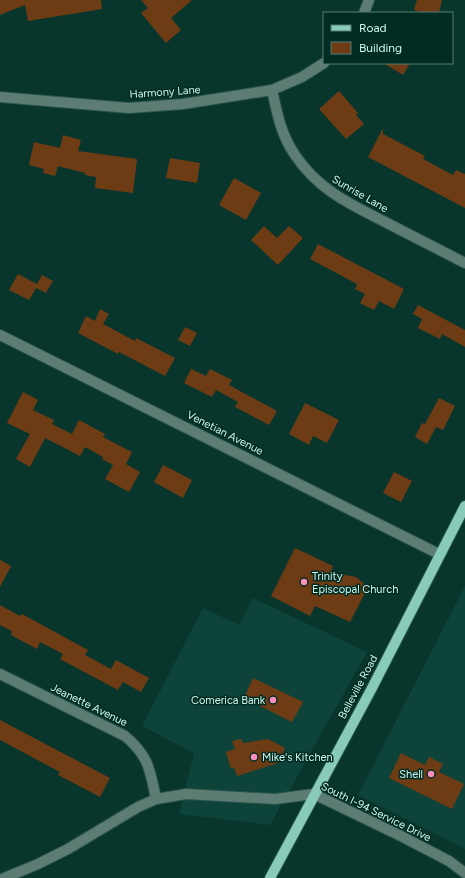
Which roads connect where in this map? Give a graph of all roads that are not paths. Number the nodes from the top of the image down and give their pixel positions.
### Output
1 (369, 0) edge
2 (364, 12) edge
3 (323, 64) edge
4 (272, 90) junction
5 (0, 97) edge
6 (465, 263) edge
7 (0, 335) edge
8 (465, 506) edge
9 (439, 554) junction
10 (0, 674) edge
11 (314, 794) junction
12 (156, 799) junction
13 (465, 873) edge
14 (4, 878) edge
15 (270, 878) edge

1 - 2 street
3 - 4 street, Harmony Lane
4 - 5 street, Harmony Lane
4 - 6 street, Sunrise Lane
7 - 9 street, Venetian Avenue
8 - 9 main road, Belleville Road
9 - 11 main road, Belleville Road
10 - 12 street, Jeanette Avenue
11 - 12 street, South I-94 Service Drive
11 - 13 street, South I-94 Service Drive
11 - 15 main road, Belleville Road
12 - 14 street, South I-94 Service Drive

